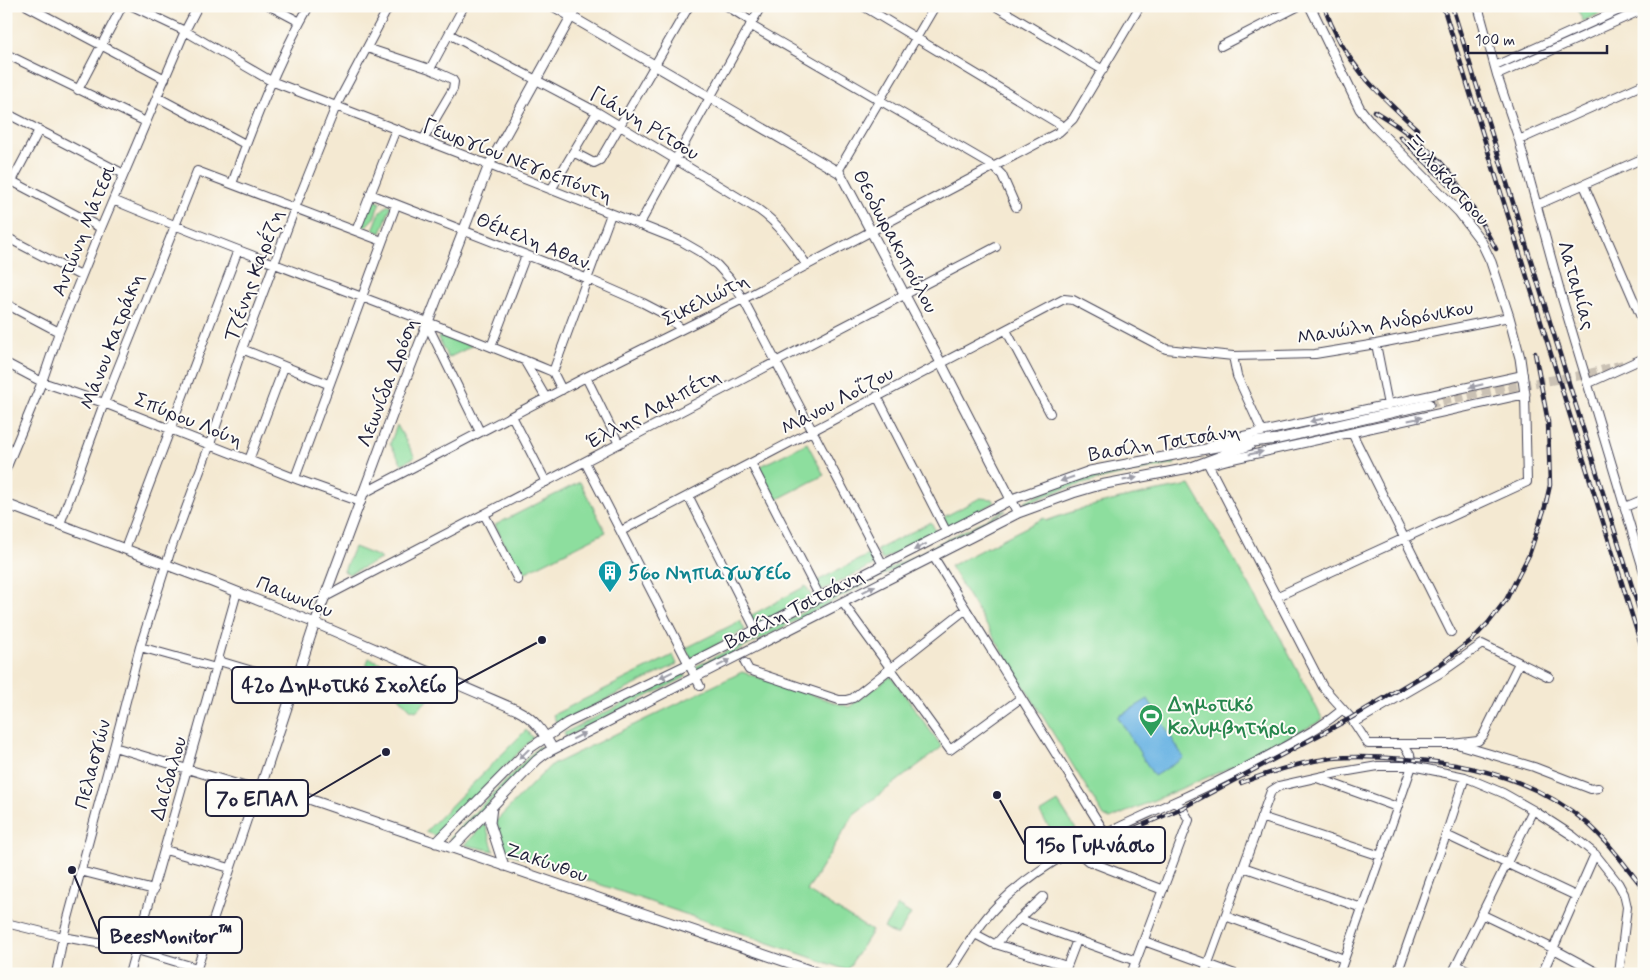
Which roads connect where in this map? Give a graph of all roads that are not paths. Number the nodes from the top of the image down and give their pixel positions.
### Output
1 (27, 6) edge
2 (122, 6) edge
3 (132, 6) edge
4 (198, 6) edge
5 (309, 6) edge
6 (390, 6) edge
7 (464, 6) edge
8 (553, 6) edge
9 (577, 6) edge
10 (689, 6) edge
11 (727, 6) edge
12 (761, 6) edge
13 (863, 6) edge
14 (935, 6) edge
15 (995, 6) edge
16 (1298, 6) edge
17 (1310, 6) edge
18 (1478, 6) edge
19 (1628, 6) edge
20 (274, 7) edge
21 (1137, 7) edge
22 (1644, 7) edge
23 (571, 17) junction
24 (300, 22) junction
25 (751, 23) junction
26 (185, 31) junction
27 (449, 34) junction
28 (916, 38) junction
29 (101, 44) junction
30 (1220, 46) dead end
31 (367, 48) junction
32 (6, 54) edge
33 (655, 65) junction
34 (1495, 66) junction
35 (430, 69) junction
36 (1103, 70) junction
37 (1497, 75) junction
38 (165, 79) junction
39 (536, 80) junction
40 (271, 81) junction
41 (1644, 84) edge
42 (78, 90) junction
43 (157, 97) junction
44 (710, 97) junction
45 (879, 101) junction
46 (336, 106) junction
47 (597, 112) junction
48 (6, 113) edge
49 (146, 122) junction
50 (620, 125) junction
51 (396, 129) junction
52 (39, 130) junction
53 (1062, 130) junction
54 (423, 140) junction
55 (1519, 140) junction
56 (245, 144) junction
57 (573, 152) junction
58 (1644, 158) edge
59 (676, 159) junction
60 (489, 165) junction
61 (993, 166) junction
62 (838, 171) junction
63 (124, 174) junction
64 (9, 179) edge
65 (232, 184) junction
66 (1584, 185) junction
67 (551, 190) junction
68 (370, 194) junction
69 (113, 200) junction
70 (396, 205) junction
71 (1537, 205) junction
72 (1016, 207) dead end
73 (295, 208) junction
74 (612, 214) junction
75 (639, 225) junction
76 (174, 226) junction
77 (101, 228) junction
78 (463, 230) junction
79 (871, 230) junction
80 (356, 231) junction
81 (6, 237) edge
82 (382, 241) junction
83 (996, 247) dead end
84 (238, 250) junction
85 (526, 255) junction
86 (274, 264) junction
87 (806, 264) junction
88 (81, 276) junction
89 (588, 279) junction
90 (904, 294) junction
91 (361, 296) junction
92 (743, 299) junction
93 (1068, 299) joint
94 (6, 304) edge
95 (1509, 317) junction
96 (428, 322) junction
97 (1644, 324) edge
98 (681, 330) junction
99 (1006, 330) junction
100 (59, 332) junction
101 (1376, 344) junction
102 (491, 347) junction
103 (242, 349) junction
104 (1233, 356) junction
105 (1644, 358) edge
106 (524, 360) junction
107 (776, 361) junction
108 (6, 363) edge
109 (941, 363) junction
110 (284, 367) junction
111 (552, 372) junction
112 (1523, 375) junction
113 (586, 377) junction
114 (42, 382) junction
115 (1589, 383) junction
116 (328, 384) junction
117 (562, 390) junction
118 (1525, 394) junction
119 (877, 396) junction
120 (546, 398) junction
121 (104, 403) junction
122 (1429, 404) tunnel mouth
123 (1388, 405) junction
124 (1050, 413) dead end
125 (512, 416) junction
126 (170, 428) junction
127 (813, 430) junction
128 (1262, 431) junction
129 (480, 432) junction
130 (1352, 432) junction
131 (210, 444) junction
132 (619, 444) junction
133 (1252, 444) junction
134 (1205, 449) junction
135 (249, 460) junction
136 (585, 462) junction
137 (1208, 463) junction
138 (751, 464) junction
139 (6, 469) edge
140 (295, 478) junction
141 (546, 482) junction
142 (364, 493) junction
143 (689, 497) junction
144 (1644, 499) edge
145 (1012, 500) junction
146 (361, 502) junction
147 (6, 504) edge
148 (1625, 507) junction
149 (1018, 513) junction
150 (484, 514) junction
151 (60, 524) junction
152 (621, 531) junction
153 (947, 533) junction
154 (1405, 538) junction
155 (125, 549) junction
156 (934, 556) junction
157 (166, 564) junction
158 (883, 565) junction
159 (1643, 570) edge
160 (518, 580) dead end
161 (237, 592) junction
162 (325, 597) junction
163 (820, 597) junction
164 (1276, 597) junction
165 (843, 603) junction
166 (966, 609) junction
167 (316, 623) junction
168 (756, 630) junction
169 (1451, 632) dead end
170 (140, 647) junction
171 (745, 663) dead end
172 (1519, 663) junction
173 (217, 664) junction
174 (689, 664) junction
175 (890, 668) junction
176 (1549, 677) dead end
177 (696, 678) junction
178 (296, 684) junction
179 (700, 686) dead end
180 (1021, 698) junction
181 (1343, 708) junction
182 (1354, 723) junction
183 (546, 736) junction
184 (1403, 744) junction
185 (1452, 744) junction
186 (114, 747) junction
187 (553, 749) junction
188 (1412, 766) junction
189 (188, 770) junction
190 (1465, 777) junction
191 (1316, 778) junction
192 (259, 787) junction
193 (1598, 788) dead end
194 (1174, 802) junction
195 (492, 807) junction
196 (1397, 808) junction
197 (1533, 810) junction
198 (1261, 817) junction
199 (1105, 833) junction
200 (1446, 835) junction
201 (436, 843) junction
202 (452, 848) junction
203 (1074, 849) junction
204 (165, 850) junction
205 (1596, 854) junction
206 (1381, 856) junction
207 (1506, 864) junction
208 (504, 866) junction
209 (1243, 867) junction
210 (230, 868) junction
211 (80, 871) junction
212 (154, 890) junction
213 (1163, 890) junction
214 (1576, 896) junction
215 (1043, 897) dead end
216 (1362, 908) junction
217 (1481, 914) junction
218 (1225, 916) junction
219 (1019, 919) junction
220 (6, 923) edge
221 (975, 934) junction
222 (62, 937) junction
223 (1077, 940) junction
224 (1144, 941) junction
225 (996, 944) junction
226 (1552, 948) junction
227 (137, 950) junction
228 (1344, 959) junction
229 (1136, 961) junction
230 (1208, 964) junction
231 (1457, 966) junction
232 (1066, 970) edge
233 (196, 971) edge
234 (56, 974) edge
235 (130, 974) edge
236 (821, 974) edge
237 (949, 974) edge
238 (1132, 974) edge
239 (1204, 974) edge
240 (1235, 974) edge
241 (1339, 974) edge
242 (1397, 974) edge
243 (1452, 974) edge
244 (1475, 974) edge
245 (1542, 974) edge
246 (1600, 974) edge
247 (1619, 974) edge

1 - 29 street
2 - 29 street
3 - 26 street, Γεωργίου Νεγρεπόντη
4 - 26 street, Αντώνη Μάτεσι
5 - 24 street
6 - 31 street, Τζένης Καρέζη
7 - 27 street
8 - 23 street, Θεοδωρακοπούλου
9 - 23 street, Λεωνίδα Δρόση
10 - 33 street
11 - 25 street
12 - 25 street
13 - 28 street
14 - 28 street
15 - 36 street
16 - 30 street
17 - 95 street, Ξυλοκάστρου
18 - 34 street, Λαταμίας
19 - 34 street
20 - 24 street
21 - 36 street
22 - 37 street
23 - 33 street, Θεοδωρακοπούλου
23 - 39 street, Λεωνίδα Δρόση
24 - 40 street
25 - 44 street
25 - 45 street
26 - 38 street, Αντώνη Μάτεσι
26 - 40 street, Γεωργίου Νεγρεπόντη
27 - 35 street
27 - 39 street, Γιάννη Ρίτσου
28 - 45 street
28 - 53 street
29 - 38 street
29 - 42 street
31 - 35 street
31 - 46 street, Τζένης Καρέζη
32 - 42 street
33 - 44 street, Θεοδωρακοπούλου
33 - 50 street
34 - 37 street, Λαταμίας
35 - 54 street
36 - 53 street
37 - 55 street, Λαταμίας
38 - 43 street, Αντώνη Μάτεσι
39 - 47 street, Γιάννη Ρίτσου
39 - 60 street, Λεωνίδα Δρόση
40 - 46 street, Γεωργίου Νεγρεπόντη
40 - 56 street
41 - 55 street
42 - 49 street
43 - 49 street, Αντώνη Μάτεσι
43 - 56 street
44 - 59 street
44 - 62 street, Θεοδωρακοπούλου
45 - 61 street
45 - 62 street
46 - 51 street, Γεωργίου Νεγρεπόντη
46 - 73 street, Τζένης Καρέζη
47 - 50 street, Γιάννη Ρίτσου
47 - 57 street
48 - 52 street
49 - 63 street, Αντώνη Μάτεσι
50 - 57 street
50 - 59 street, Γιάννη Ρίτσου
51 - 54 street, Γεωργίου Νεγρεπόντη
51 - 68 street
52 - 63 street
52 - 64 street
53 - 61 street, Σικελιώτη
54 - 60 street, Γεωργίου Νεγρεπόντη
55 - 71 street, Λαταμίας
56 - 65 street
57 - 67 street
58 - 66 street
59 - 75 street
59 - 87 street, Γιάννη Ρίτσου
60 - 67 street, Γεωργίου Νεγρεπόντη
60 - 78 street, Λεωνίδα Δρόση
61 - 72 street
61 - 79 street, Σικελιώτη
62 - 79 street, Θεοδωρακοπούλου
63 - 69 street, Αντώνη Μάτεσι
64 - 77 street
65 - 73 street
65 - 76 street, Μάνου Κατράκη
66 - 71 street
66 - 97 street
67 - 74 street, Γεωργίου Νεγρεπόντη
68 - 70 street, Θέμελη Αθαν.
68 - 80 street
69 - 76 street
69 - 77 street, Αντώνη Μάτεσι
70 - 78 street, Θέμελη Αθαν.
70 - 82 street
71 - 115 street, Λαταμίας
73 - 80 street
73 - 86 street, Τζένης Καρέζη
74 - 75 street, Γεωργίου Νεγρεπόντη
74 - 89 street
75 - 92 street, Γεωργίου Νεγρεπόντη
76 - 84 street
76 - 121 street, Μάνου Κατράκη
77 - 88 street, Αντώνη Μάτεσι
78 - 85 street, Θέμελη Αθαν.
78 - 96 street, Λεωνίδα Δρόση
79 - 87 street, Σικελιώτη
79 - 90 street, Θεοδωρακοπούλου
80 - 82 street
81 - 88 street
82 - 91 street
83 - 90 street, Έλλης Λαμπέτη
84 - 86 street
84 - 126 street
85 - 89 street, Θέμελη Αθαν.
85 - 102 street
86 - 91 street
86 - 103 street, Τζένης Καρέζη
87 - 92 street, Σικελιώτη
88 - 100 street, Αντώνη Μάτεσι
89 - 98 street, Θέμελη Αθαν.
89 - 111 street
90 - 107 street, Έλλης Λαμπέτη
90 - 109 street, Θεοδωρακοπούλου
91 - 96 street
91 - 116 street
92 - 98 street, Σικελιώτη
92 - 107 street, Γεωργίου Νεγρεπόντη
93 - 99 street, Μάνου Λοΐζου
93 - 104 street, Μανώλη Ανδρόνικου
94 - 100 street
95 - 101 street, Μανώλη Ανδρόνικου
95 - 112 street, Ξυλοκάστρου
96 - 102 street
96 - 129 street
96 - 142 street, Λεωνίδα Δρόση
98 - 113 street, Σικελιώτη
99 - 109 street, Μάνου Λοΐζου
99 - 124 street
100 - 114 street, Αντώνη Μάτεσι
101 - 104 street, Μανώλη Ανδρόνικου
101 - 123 street
102 - 106 street
103 - 110 street
103 - 131 street, Τζένης Καρέζη
104 - 128 street
105 - 115 street
106 - 111 street
106 - 120 street
107 - 127 street, Γεωργίου Νεγρεπόντη
107 - 132 street, Έλλης Λαμπέτη
108 - 114 street, Σπύρου Λούη
109 - 119 street, Μάνου Λοΐζου
109 - 145 street, Θεοδωρακοπούλου
110 - 116 street
110 - 135 street
111 - 117 street
112 - 118 street, Ξυλοκάστρου
112 -> 123 street
113 - 117 street, Σικελιώτη
113 - 132 street
114 - 121 street, Σπύρου Λούη
114 - 139 street, Αντώνη Μάτεσι
115 - 148 street, Λαταμίας
116 - 140 street
117 - 120 street, Σικελιώτη
130 -> 118 street, Βασίλη Τσιτσάνη
118 - 154 street, Ξυλοκάστρου
119 - 127 street, Μάνου Λοΐζου
119 - 153 street
120 - 125 street, Σικελιώτη
121 - 126 street, Σπύρου Λούη
121 - 151 street, Μάνου Κατράκη
122 - 133 street
123 -> 128 street
125 - 129 street, Σικελιώτη
125 - 141 street
126 - 131 street, Σπύρου Λούη
126 - 155 street
127 - 138 street, Μάνου Λοΐζου
127 - 158 street, Γεωργίου Νεγρεπόντη
128 - 134 street
129 - 142 street, Σικελιώτη
137 -> 130 street, Βασίλη Τσιτσάνη
130 - 154 street
131 - 135 street, Σπύρου Λούη
131 - 157 street, Τζένης Καρέζη
132 - 136 street, Έλλης Λαμπέτη
133 - 134 street, Βασίλη Τσιτσάνη
133 - 137 street, Βασίλη Τσιτσάνη
134 -> 145 street, Βασίλη Τσιτσάνη
135 - 140 street, Σπύρου Λούη
136 - 141 street, Έλλης Λαμπέτη
136 - 152 street
149 -> 137 street, Βασίλη Τσιτσάνη
137 - 164 street
138 - 143 street, Μάνου Λοΐζου
138 - 163 street
140 - 146 street, Σπύρου Λούη
141 - 150 street, Έλλης Λαμπέτη
142 - 146 street, Λεωνίδα Δρόση
143 - 152 street, Μάνου Λοΐζου
143 - 168 street
144 - 148 street
145 - 149 street, Θεοδωρακοπούλου
145 - 153 street, Βασίλη Τσιτσάνη
146 - 162 street, Λεωνίδα Δρόση
147 - 151 street, Παιωνίου
148 - 159 street, Λαταμίας
149 - 156 street, Βασίλη Τσιτσάνη
150 - 160 street
150 - 162 street, Έλλης Λαμπέτη
151 - 155 street, Παιωνίου
152 - 174 street
153 -> 158 street, Βασίλη Τσιτσάνη
154 - 164 street
154 - 169 street
155 - 157 street, Παιωνίου
165 -> 156 street, Βασίλη Τσιτσάνη
156 - 166 street
157 - 161 street, Παιωνίου
157 - 170 street, Πελασγών
158 - 163 street, Βασίλη Τσιτσάνη
161 - 167 street, Παιωνίου
161 - 173 street, Δαίδαλου
162 - 167 street, Λεωνίδα Δρόση
163 - 168 street, Βασίλη Τσιτσάνη
164 - 181 street
165 - 175 street
177 -> 165 street, Βασίλη Τσιτσάνη
166 - 175 street
166 - 180 street
167 - 178 street, Λεωνίδα Δρόση
167 - 183 street, Παιωνίου
168 - 174 street, Βασίλη Τσιτσάνη
170 - 173 street
170 - 186 street, Πελασγών
171 - 175 street
172 - 176 street
172 - 182 street
172 - 185 street
173 - 178 street
173 - 189 street, Δαίδαλου
174 - 177 street
174 -> 183 street, Βασίλη Τσιτσάνη
175 - 180 street
177 - 179 street
187 -> 177 street, Βασίλη Τσιτσάνη
178 - 192 street, Λεωνίδα Δρόση
180 - 199 street
181 - 182 street
181 - 194 street
182 - 184 street
183 - 187 street, Παιωνίου
183 -> 201 street, Βασίλη Τσιτσάνη
184 - 185 street
184 - 188 street
185 - 193 street
186 - 189 street, Ζακύνθου
186 - 211 street, Πελασγών
187 - 195 street, Βασίλη Τσιτσάνη
188 - 190 street
188 - 191 street
188 - 196 street
189 - 192 street, Ζακύνθου
189 - 204 street, Δαίδαλου
190 - 197 street
190 - 200 street
191 - 196 street
191 - 198 street
192 - 201 street, Ζακύνθου
192 - 210 street
194 - 199 street
194 - 213 street
195 - 202 street, Βασίλη Τσιτσάνη
195 - 208 street
196 - 206 street
197 - 205 street
197 - 207 street
198 - 206 street
198 - 209 street
199 - 203 street
200 - 207 street
200 - 242 street
201 - 202 street, Ζακύνθου
202 - 208 street, Ζακύνθου
203 - 213 street
203 - 221 street
204 - 210 street
204 - 212 street, Δαίδαλου
205 - 214 street
205 - 247 street
206 - 216 street
207 - 214 street
207 - 217 street
208 - 236 street, Ζακύνθου
209 - 216 street
209 - 218 street
210 - 233 street
211 - 212 street
211 - 222 street, Πελασγών
212 - 227 street, Δαίδαλου
213 - 224 street
214 - 226 street
215 - 219 street
216 - 228 street
217 - 226 street
217 - 231 street
218 - 228 street
218 - 230 street
219 - 223 street
219 - 225 street
220 - 222 street
221 - 225 street
221 - 237 street
222 - 227 street
222 - 234 street, Πελασγών
223 - 229 street
223 - 232 street
224 - 229 street
224 - 230 street
225 - 232 street
226 - 245 street
226 - 246 street
227 - 233 street
227 - 235 street, Δαίδαλου
228 - 241 street
229 - 238 street
230 - 239 street
230 - 240 street
231 - 243 street
231 - 244 street

